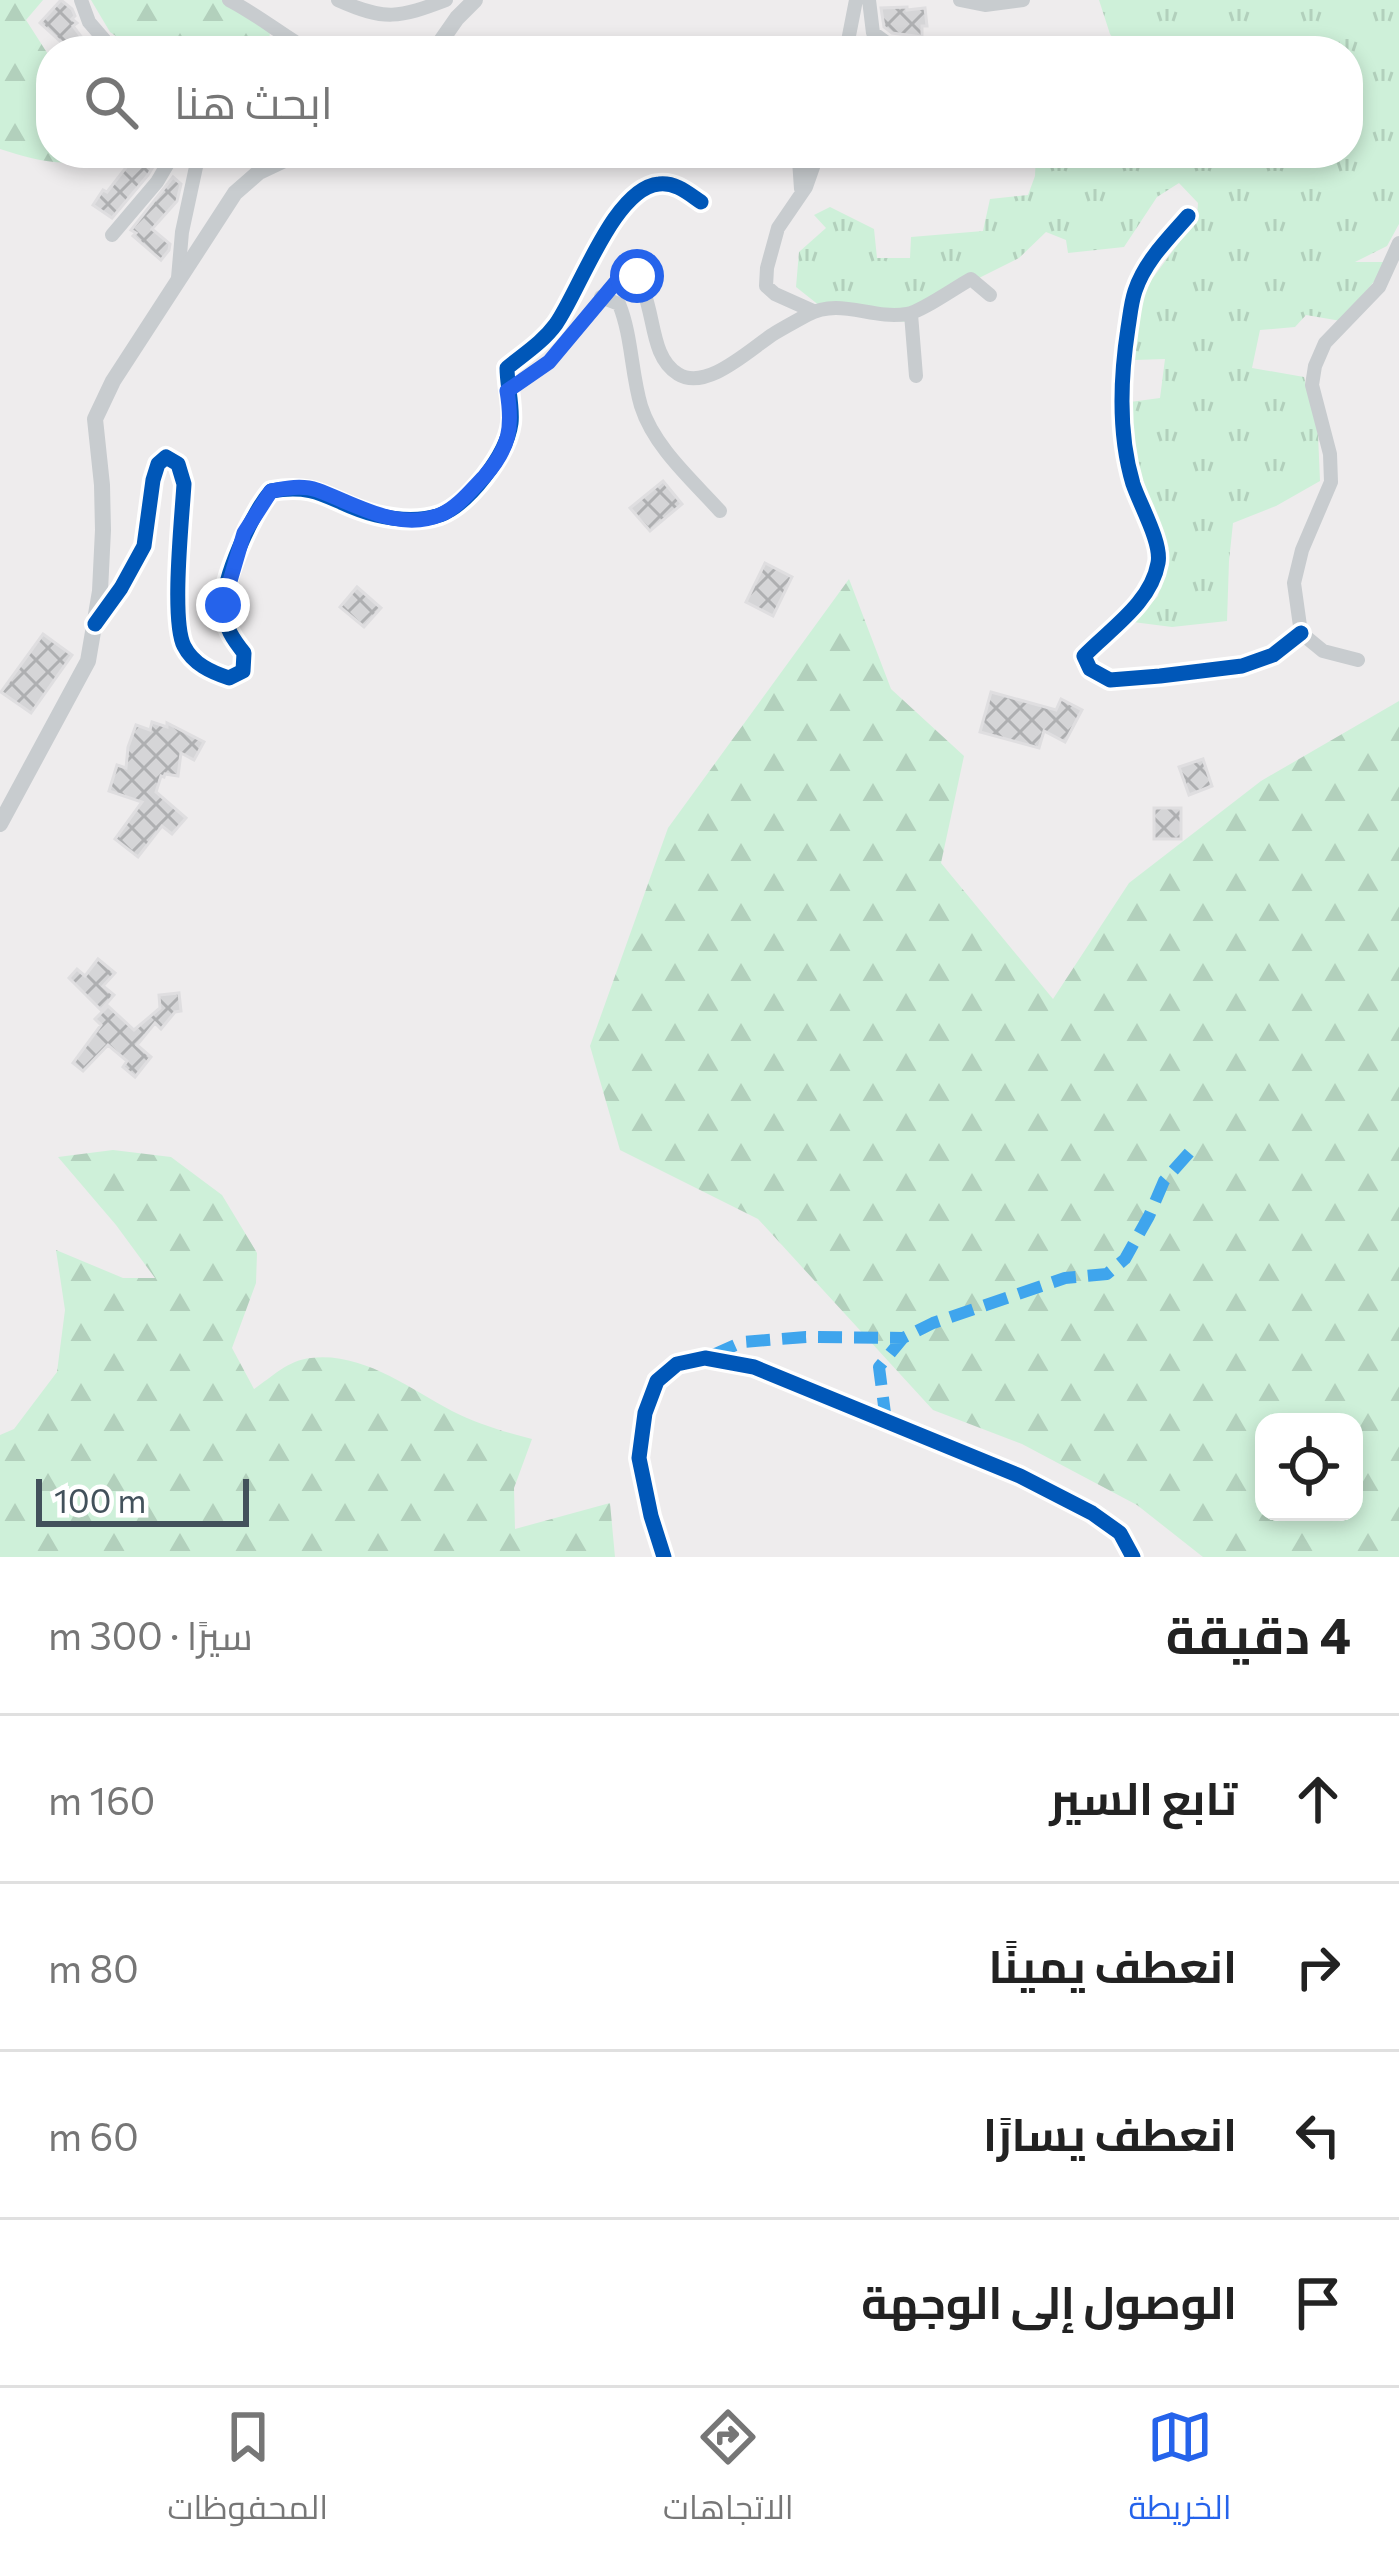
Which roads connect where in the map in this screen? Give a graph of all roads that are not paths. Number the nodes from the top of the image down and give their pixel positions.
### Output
1 (81, 0) edge
2 (229, 0) edge
3 (338, 0) edge
4 (446, 0) edge
5 (475, 0) edge
6 (856, 0) edge
7 (869, 0) edge
8 (960, 0) edge
9 (1023, 0) edge
10 (101, 36) edge
11 (284, 36) edge
12 (444, 36) edge
13 (849, 36) edge
14 (877, 36) edge
15 (165, 168) edge
16 (196, 168) edge
17 (267, 168) edge
18 (800, 168) edge
19 (812, 168) edge
20 (801, 194) junction
21 (701, 202) dead end
22 (1188, 216) dead end
23 (112, 236) dead end
24 (1399, 243) edge
25 (178, 281) junction
26 (990, 295) dead end
27 (601, 297) junction
28 (814, 311) junction
29 (911, 314) junction
30 (916, 376) dead end
31 (507, 391) junction
32 (720, 511) dead end
33 (94, 624) junction
34 (1301, 633) junction
35 (1358, 660) dead end
36 (0, 824) edge
37 (664, 1557) edge
38 (1133, 1557) edge

1 - 10 street
2 - 11 street
3 - 4 street
5 - 12 street
6 - 13 street
7 - 14 street
8 - 9 street
15 - 23 street
16 - 25 street
17 - 25 street
18 - 20 street
19 - 20 street
20 - 28 street
21 - 31 street
22 - 34 street
24 - 34 street
25 - 33 street
26 - 29 street
27 - 28 street
27 - 31 street
27 - 32 street
28 - 29 street
29 - 30 street
31 - 33 street
33 - 36 street
34 - 35 street
37 - 38 street

